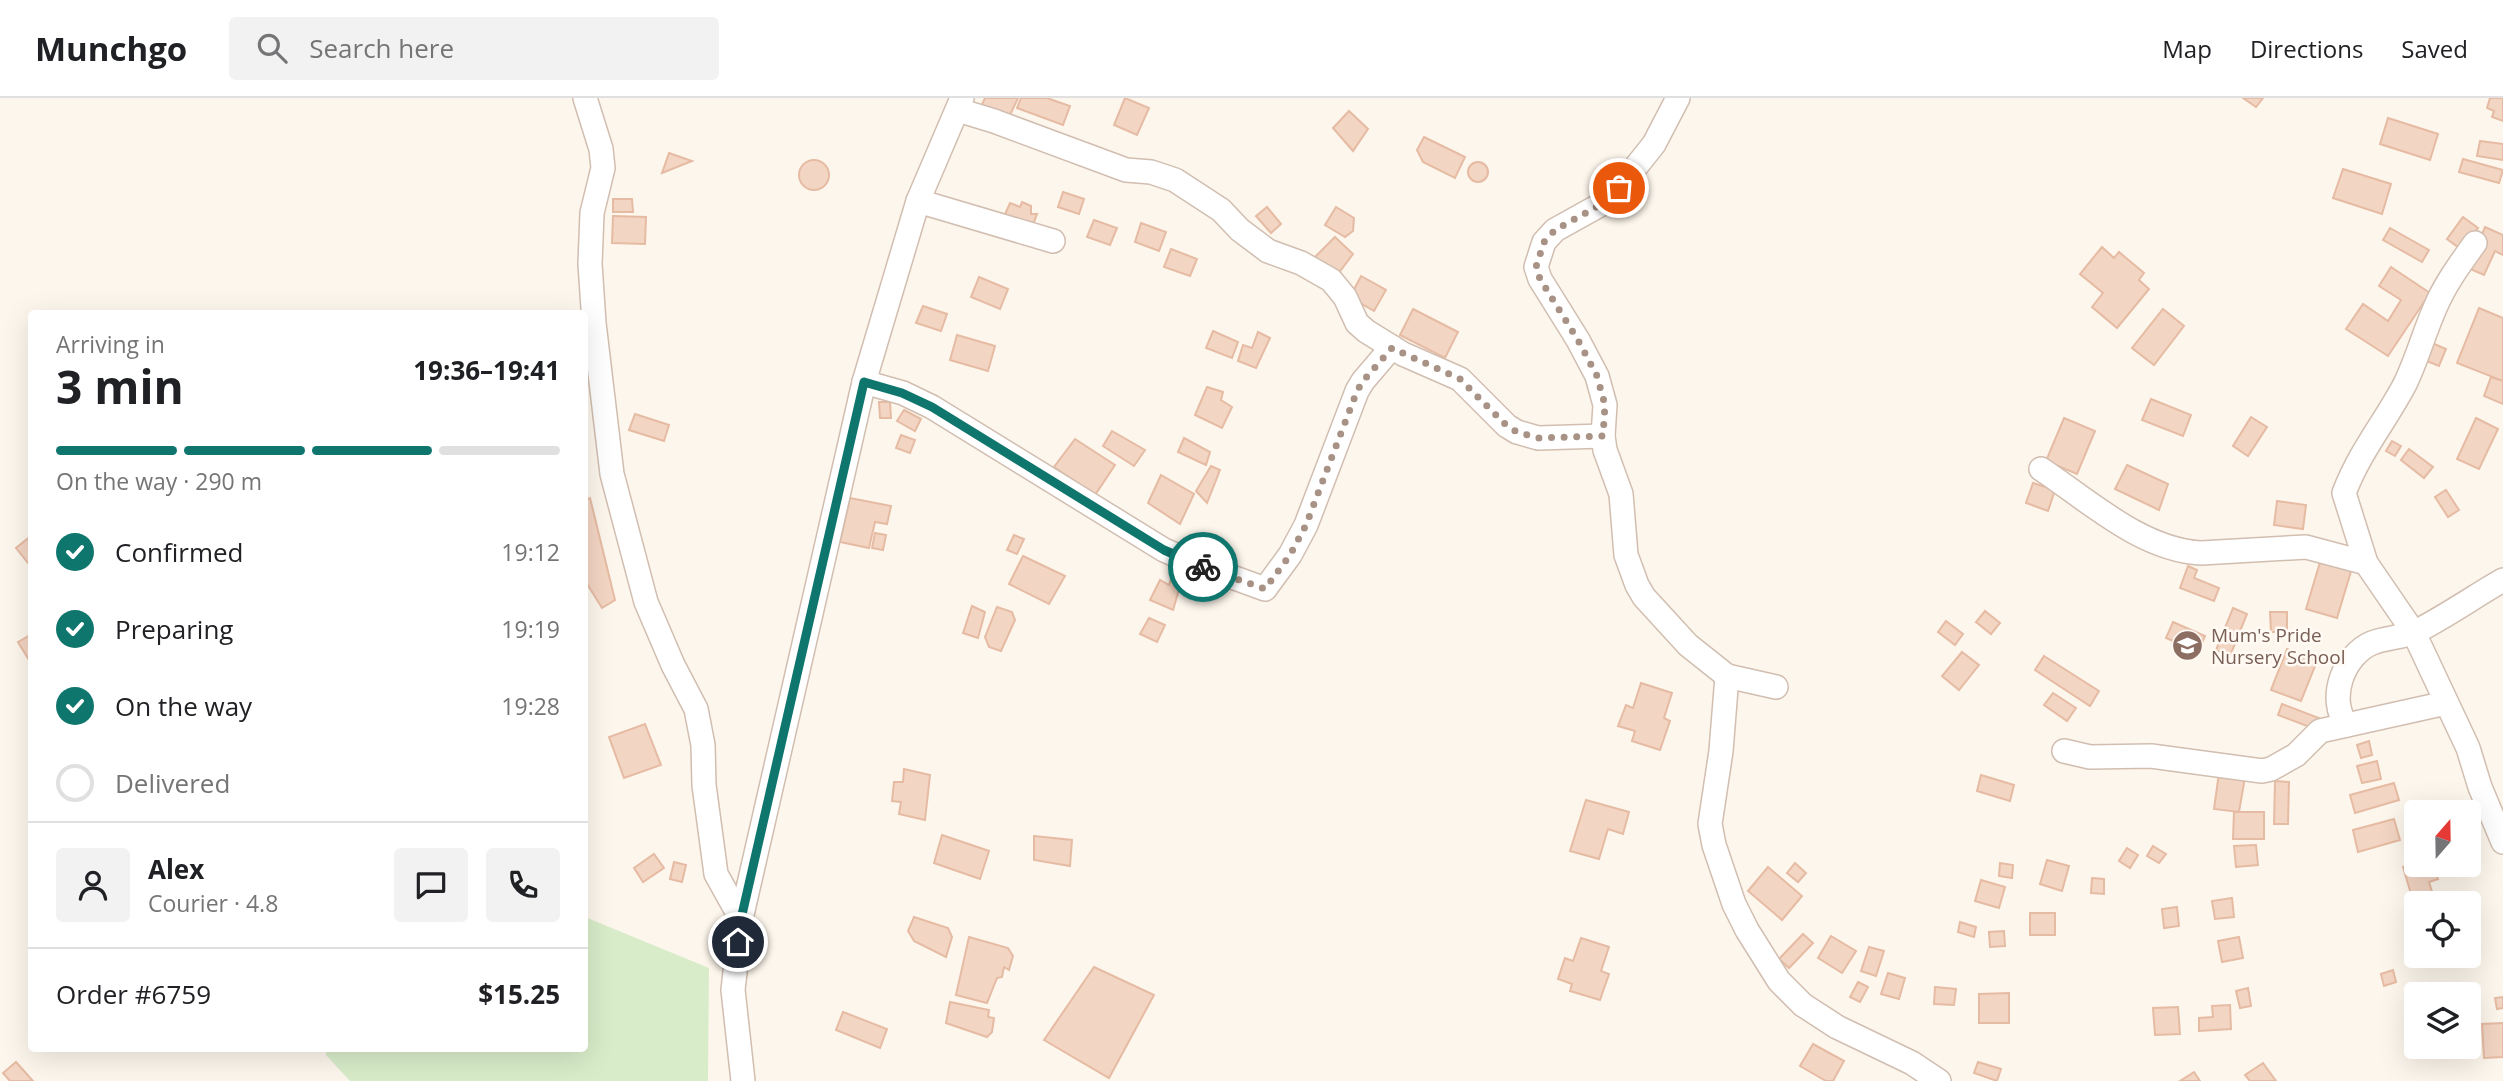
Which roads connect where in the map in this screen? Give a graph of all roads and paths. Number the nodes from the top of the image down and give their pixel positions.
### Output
1 (585, 98) edge
2 (1678, 98) edge
3 (960, 104) edge
4 (918, 201) junction
5 (1053, 241) dead end
6 (2475, 243) dead end
7 (1392, 348) junction
8 (864, 382) junction
9 (1603, 436) junction
10 (2041, 469) dead end
11 (2366, 564) junction
12 (2503, 580) edge
13 (2414, 633) junction
14 (1727, 676) junction
15 (1776, 687) dead end
16 (2446, 703) junction
17 (2347, 724) junction
18 (2064, 751) dead end
19 (2503, 842) edge
20 (741, 919) junction
21 (743, 1081) edge
22 (1939, 1081) edge

1 - 20 street
2 - 9 street
3 - 4 street
3 - 7 street
4 - 5 street
4 - 8 street
6 - 11 street
7 - 8 street
7 - 9 street
8 - 20 street
9 - 14 street
10 - 11 street
11 - 13 street
12 - 13 street
13 - 16 street
13 - 17 street
14 - 15 street
14 - 22 street
16 - 17 street
16 - 19 street
17 - 18 street
20 - 21 street

